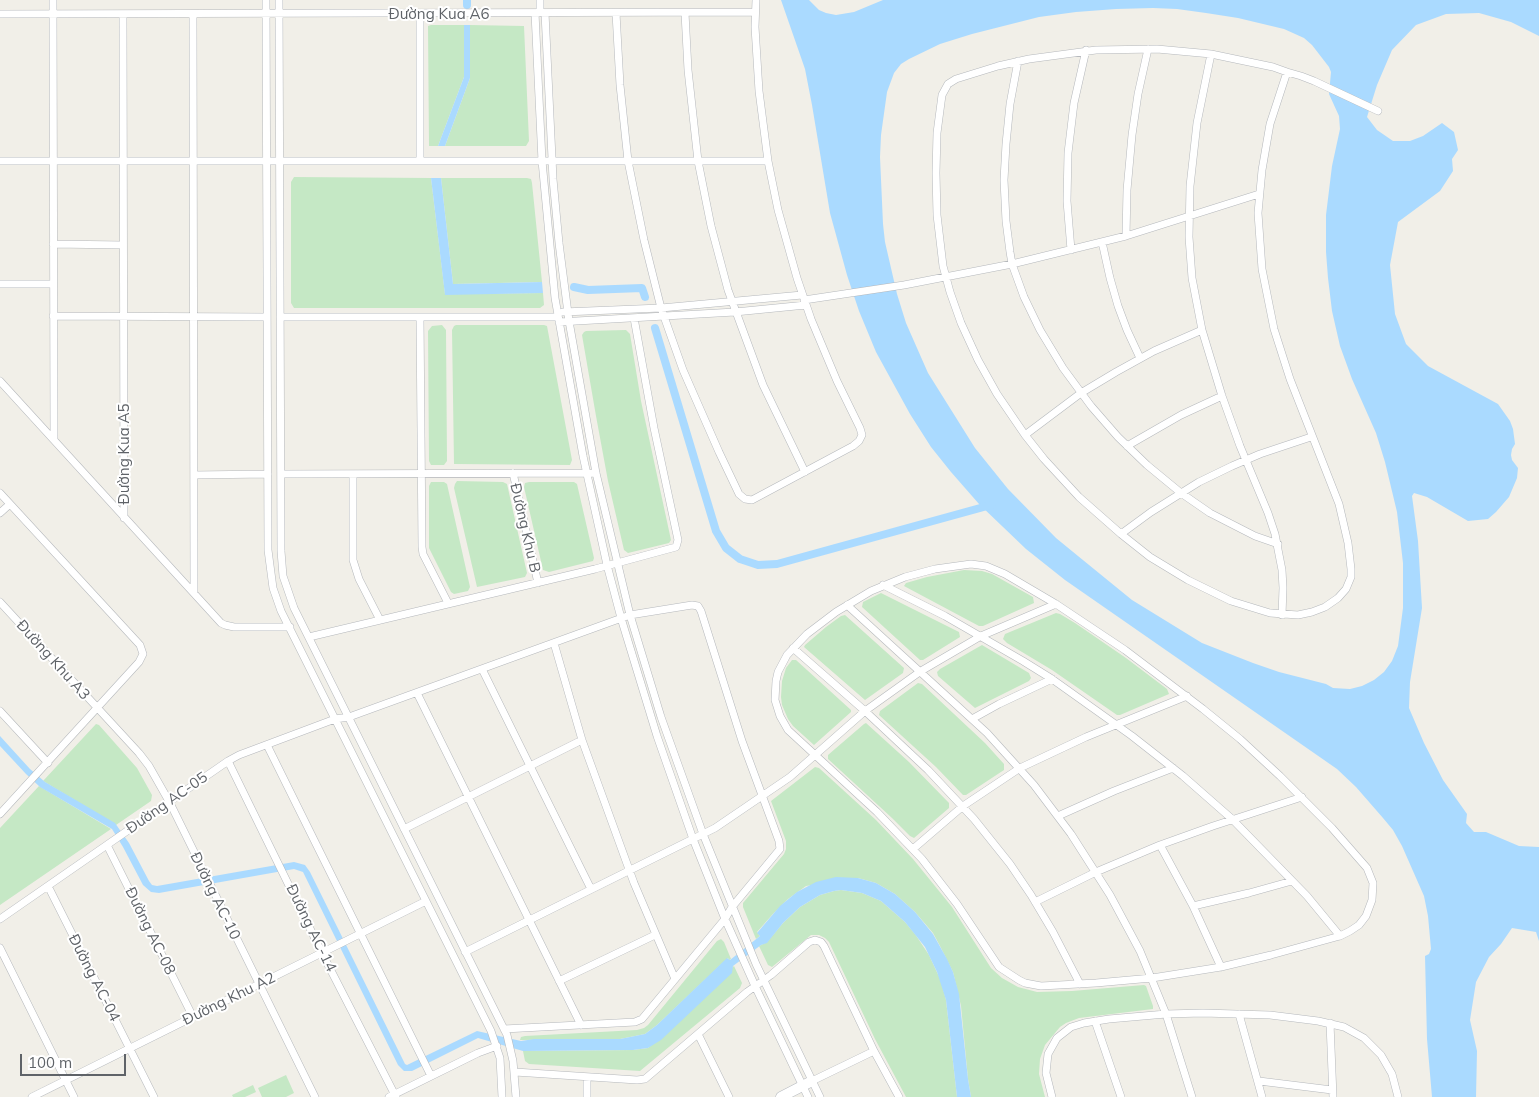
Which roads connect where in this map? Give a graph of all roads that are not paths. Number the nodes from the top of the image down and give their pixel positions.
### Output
1 (53, 0) edge
2 (266, 0) edge
3 (279, 0) edge
4 (540, 0) edge
5 (756, 0) edge
6 (755, 12) junction
7 (540, 13) junction
8 (616, 13) junction
9 (685, 13) junction
10 (0, 14) edge
11 (53, 14) junction
12 (123, 14) junction
13 (193, 14) junction
14 (266, 14) junction
15 (279, 14) junction
16 (420, 14) junction
17 (1148, 49) junction
18 (1086, 50) junction
19 (1211, 54) junction
20 (1018, 61) junction
21 (1287, 72) junction
22 (1378, 111) dead end
23 (0, 161) edge
24 (420, 161) junction
25 (542, 161) junction
26 (552, 161) junction
27 (628, 161) junction
28 (698, 161) junction
29 (768, 161) junction
30 (53, 162) junction
31 (123, 162) junction
32 (194, 162) junction
33 (267, 162) junction
34 (279, 162) junction
35 (1259, 194) junction
36 (1189, 218) junction
37 (1126, 236) junction
38 (1102, 242) junction
39 (53, 244) junction
40 (123, 244) junction
41 (1071, 250) junction
42 (1012, 264) junction
43 (945, 278) junction
44 (0, 284) edge
45 (53, 284) junction
46 (804, 300) junction
47 (732, 302) junction
48 (661, 308) junction
49 (567, 312) junction
50 (735, 312) junction
51 (53, 316) junction
52 (664, 316) junction
53 (123, 317) junction
54 (194, 317) junction
55 (267, 317) junction
56 (280, 317) junction
57 (420, 317) junction
58 (558, 317) junction
59 (634, 318) junction
60 (569, 321) junction
61 (1202, 330) junction
62 (1140, 358) junction
63 (0, 381) edge
64 (1081, 393) junction
65 (1222, 396) junction
66 (1025, 435) junction
67 (1311, 436) junction
68 (54, 440) junction
69 (1126, 446) junction
70 (1246, 460) junction
71 (805, 472) junction
72 (513, 473) junction
73 (586, 473) junction
74 (596, 473) junction
75 (268, 474) junction
76 (281, 474) junction
77 (352, 474) junction
78 (421, 474) junction
79 (194, 475) junction
80 (0, 493) edge
81 (1180, 493) junction
82 (10, 504) junction
83 (0, 514) edge
84 (124, 518) junction
85 (1120, 534) junction
86 (1278, 544) junction
87 (617, 562) junction
88 (608, 565) junction
89 (538, 583) junction
90 (883, 585) junction
91 (194, 593) junction
92 (0, 602) edge
93 (448, 604) junction
94 (847, 604) junction
95 (1056, 604) junction
96 (630, 615) junction
97 (1282, 615) junction
98 (621, 618) junction
99 (380, 620) junction
100 (290, 627) junction
101 (982, 636) junction
102 (309, 637) junction
103 (554, 643) junction
104 (793, 648) junction
105 (482, 669) junction
106 (920, 671) junction
107 (1052, 679) junction
108 (417, 692) junction
109 (1187, 696) junction
110 (97, 708) junction
111 (0, 711) edge
112 (865, 711) junction
113 (349, 717) junction
114 (335, 719) junction
115 (972, 719) junction
116 (1117, 724) junction
117 (582, 740) junction
118 (266, 744) junction
119 (815, 756) junction
120 (228, 761) junction
121 (48, 763) junction
122 (530, 766) junction
123 (1020, 768) junction
124 (1173, 768) junction
125 (468, 796) junction
126 (763, 796) junction
127 (1302, 797) junction
128 (170, 803) junction
129 (963, 806) junction
130 (0, 814) edge
131 (1058, 816) junction
132 (1232, 819) junction
133 (404, 828) junction
134 (702, 834) junction
135 (693, 839) junction
136 (110, 843) junction
137 (1160, 845) junction
138 (913, 849) junction
139 (629, 870) junction
140 (1096, 872) junction
141 (1292, 881) junction
142 (48, 886) junction
143 (591, 889) junction
144 (426, 900) junction
145 (1035, 902) junction
146 (1193, 906) junction
147 (732, 907) junction
148 (0, 919) edge
149 (725, 919) junction
150 (529, 920) junction
151 (360, 934) junction
152 (655, 935) junction
153 (1340, 936) junction
154 (0, 948) edge
155 (465, 952) junction
156 (322, 953) junction
157 (1221, 967) junction
158 (1152, 978) junction
159 (675, 979) junction
160 (763, 980) junction
161 (560, 981) junction
162 (259, 984) junction
163 (1080, 984) junction
164 (755, 986) junction
165 (1166, 1014) junction
166 (1239, 1014) junction
167 (192, 1017) junction
168 (1096, 1021) junction
169 (1330, 1023) junction
170 (581, 1025) junction
171 (505, 1032) junction
172 (698, 1034) junction
173 (497, 1046) junction
174 (130, 1048) junction
175 (874, 1051) junction
176 (515, 1072) junction
177 (431, 1076) junction
178 (587, 1077) junction
179 (66, 1080) junction
180 (1259, 1081) junction
181 (807, 1084) junction
182 (1332, 1094) edge
183 (393, 1096) edge
184 (32, 1097) edge
185 (74, 1097) edge
186 (154, 1097) edge
187 (315, 1097) edge
188 (502, 1097) edge
189 (516, 1097) edge
190 (587, 1097) edge
191 (729, 1097) edge
192 (780, 1097) edge
193 (808, 1097) edge
194 (820, 1097) edge
195 (899, 1097) edge
196 (1052, 1097) edge
197 (1121, 1097) edge
198 (1192, 1097) edge
199 (1262, 1097) edge
200 (1398, 1097) edge

1 - 11 street
2 - 14 street
3 - 15 street
4 - 7 street
5 - 6 street
6 - 9 street, Đường Kua A6
6 - 29 street
7 - 8 street, Đường Kua A6
7 - 16 street, Đường Kua A6
7 - 25 street
7 - 26 street
8 - 9 street, Đường Kua A6
8 - 27 street
9 - 28 street
10 - 11 street, Đường Kua A6
11 - 12 street, Đường Kua A6
11 - 30 street
12 - 13 street, Đường Kua A6
12 - 31 street
13 - 14 street, Đường Kua A6
13 - 32 street
14 - 15 street, Đường Kua A6
14 - 33 street
15 - 16 street, Đường Kua A6
15 - 34 street
16 - 24 street
17 - 18 street
17 - 19 street
17 - 37 street
18 - 20 street
18 - 41 street
19 - 21 street
19 - 36 street
20 - 42 street
20 - 43 street
21 - 22 street
21 - 35 street
23 - 30 street
24 - 25 street
24 - 34 street
25 - 26 street
25 - 58 street
26 - 27 street
26 - 49 street
27 - 28 street
27 - 48 street
28 - 29 street
28 - 47 street
29 - 46 street
30 - 31 street
30 - 39 street
31 - 32 street
31 - 40 street
32 - 33 street
32 - 54 street
33 - 34 street
33 - 55 street
34 - 56 street
35 - 36 street
35 - 67 street
36 - 37 street
36 - 61 street
37 - 38 street
38 - 41 street
38 - 62 street
39 - 40 street
39 - 45 street
40 - 53 street
41 - 42 street
42 - 43 street
42 - 64 street
43 - 46 street
43 - 66 street
44 - 45 street
45 - 51 street
46 - 47 street
46 - 50 street
46 - 71 street
47 - 48 street
47 - 50 street
48 - 49 street
48 - 52 street
49 - 58 street
49 - 60 street
50 - 52 street
50 - 71 street
51 - 53 street
51 - 68 street
52 - 59 street
52 - 71 street
53 - 54 street
53 - 84 street, Đường Kua A5
54 - 55 street
54 - 79 street
55 - 75 street
56 - 57 street
56 - 76 street
57 - 58 street
57 - 78 street
58 - 60 street
58 - 73 street
59 - 60 street
59 - 87 street
60 - 74 street
61 - 62 street
61 - 65 street
62 - 64 street
63 - 68 street
64 - 66 street
64 - 69 street
65 - 69 street
65 - 70 street
66 - 85 street
67 - 70 street
67 - 97 street
68 - 84 street
69 - 81 street
70 - 81 street
70 - 86 street
72 - 73 street
72 - 78 street, Đường Khu B
72 - 89 street, Đường Khu B
73 - 74 street
73 - 88 street
74 - 87 street
75 - 79 street
75 - 100 street
76 - 77 street, Đường Khu B
76 - 102 street
77 - 78 street, Đường Khu B
77 - 99 street
78 - 93 street
79 - 91 street
80 - 82 street
81 - 85 street
81 - 86 street
82 - 83 street
82 - 110 street
84 - 91 street, Đường Kua A5
85 - 97 street
86 - 97 street
87 - 88 street
87 - 96 street
88 - 89 street
88 - 98 street
89 - 93 street, Đường Khu B
90 - 94 street
90 - 95 street
90 - 101 street
91 - 100 street, Đường Kua A5
92 - 110 street, Đường Khu A3
93 - 99 street, Đường Khu B
94 - 104 street
94 - 106 street
95 - 101 street
95 - 109 street
96 - 98 street, Đường AC-05
96 - 126 street, Đường AC-05
96 - 134 street
98 - 103 street, Đường AC-05
98 - 135 street
99 - 102 street, Đường Khu B
100 - 114 street
101 - 106 street
101 - 107 street
102 - 113 street
103 - 105 street, Đường AC-05
103 - 117 street
104 - 112 street
104 - 119 street
105 - 108 street, Đường AC-05
105 - 122 street
106 - 112 street
106 - 115 street
107 - 115 street
107 - 116 street
108 - 113 street, Đường AC-05
108 - 125 street
109 - 116 street
109 - 127 street
110 - 121 street, Đường Khu A3
110 - 128 street, Đường AC-10
111 - 121 street
112 - 119 street
112 - 129 street
113 - 114 street, Đường AC-05
113 - 133 street
114 - 118 street, Đường AC-05
114 - 144 street
115 - 123 street
116 - 123 street
116 - 124 street
117 - 122 street
117 - 139 street
118 - 120 street, Đường AC-05
118 - 151 street
119 - 126 street
119 - 138 street
120 - 128 street, Đường AC-05
120 - 156 street, Đường AC-14
121 - 130 street, Đường Khu A3
122 - 125 street
122 - 143 street
123 - 129 street
123 - 131 street
124 - 131 street
124 - 132 street
125 - 133 street
125 - 150 street
126 - 134 street
126 - 147 street
127 - 132 street
127 - 153 street
128 - 136 street, Đường AC-05
128 - 162 street, Đường AC-10
129 - 138 street
129 - 145 street
131 - 140 street
132 - 137 street
132 - 141 street
133 - 155 street
134 - 135 street
134 - 147 street
135 - 139 street
135 - 149 street
136 - 142 street, Đường AC-05
136 - 167 street, Đường AC-08
137 - 140 street
137 - 146 street
138 - 163 street
139 - 143 street
139 - 152 street
140 - 145 street
140 - 158 street
141 - 146 street
141 - 153 street
142 - 148 street, Đường AC-05
142 - 174 street, Đường AC-04
143 - 150 street
144 - 151 street, Đường Khu A2
144 - 173 street
145 - 163 street
146 - 157 street
147 - 149 street
147 - 160 street
149 - 159 street
149 - 164 street
150 - 155 street
150 - 161 street
151 - 156 street, Đường Khu A2
151 - 177 street
152 - 159 street
152 - 161 street
153 - 157 street
154 - 179 street
155 - 171 street
156 - 162 street, Đường Khu A2
156 - 183 street, Đường AC-14
157 - 158 street
158 - 163 street
158 - 165 street
159 - 170 street
160 - 164 street
160 - 175 street
160 - 181 street
161 - 170 street
162 - 167 street, Đường Khu A2
162 - 187 street, Đường AC-10
164 - 172 street
164 - 181 street
165 - 166 street
165 - 168 street
165 - 198 street
166 - 169 street
166 - 180 street
167 - 174 street, Đường Khu A2
168 - 196 street
168 - 197 street
169 - 182 street
169 - 200 street
170 - 171 street
171 - 176 street
172 - 178 street
172 - 191 street
173 - 177 street
173 - 188 street
174 - 179 street, Đường Khu A2
174 - 186 street, Đường AC-04
175 - 181 street
175 - 195 street
176 - 178 street
176 - 189 street
177 - 183 street
178 - 190 street
179 - 184 street, Đường Khu A2
179 - 185 street
180 - 182 street
180 - 199 street
181 - 192 street
181 - 193 street
181 - 194 street

